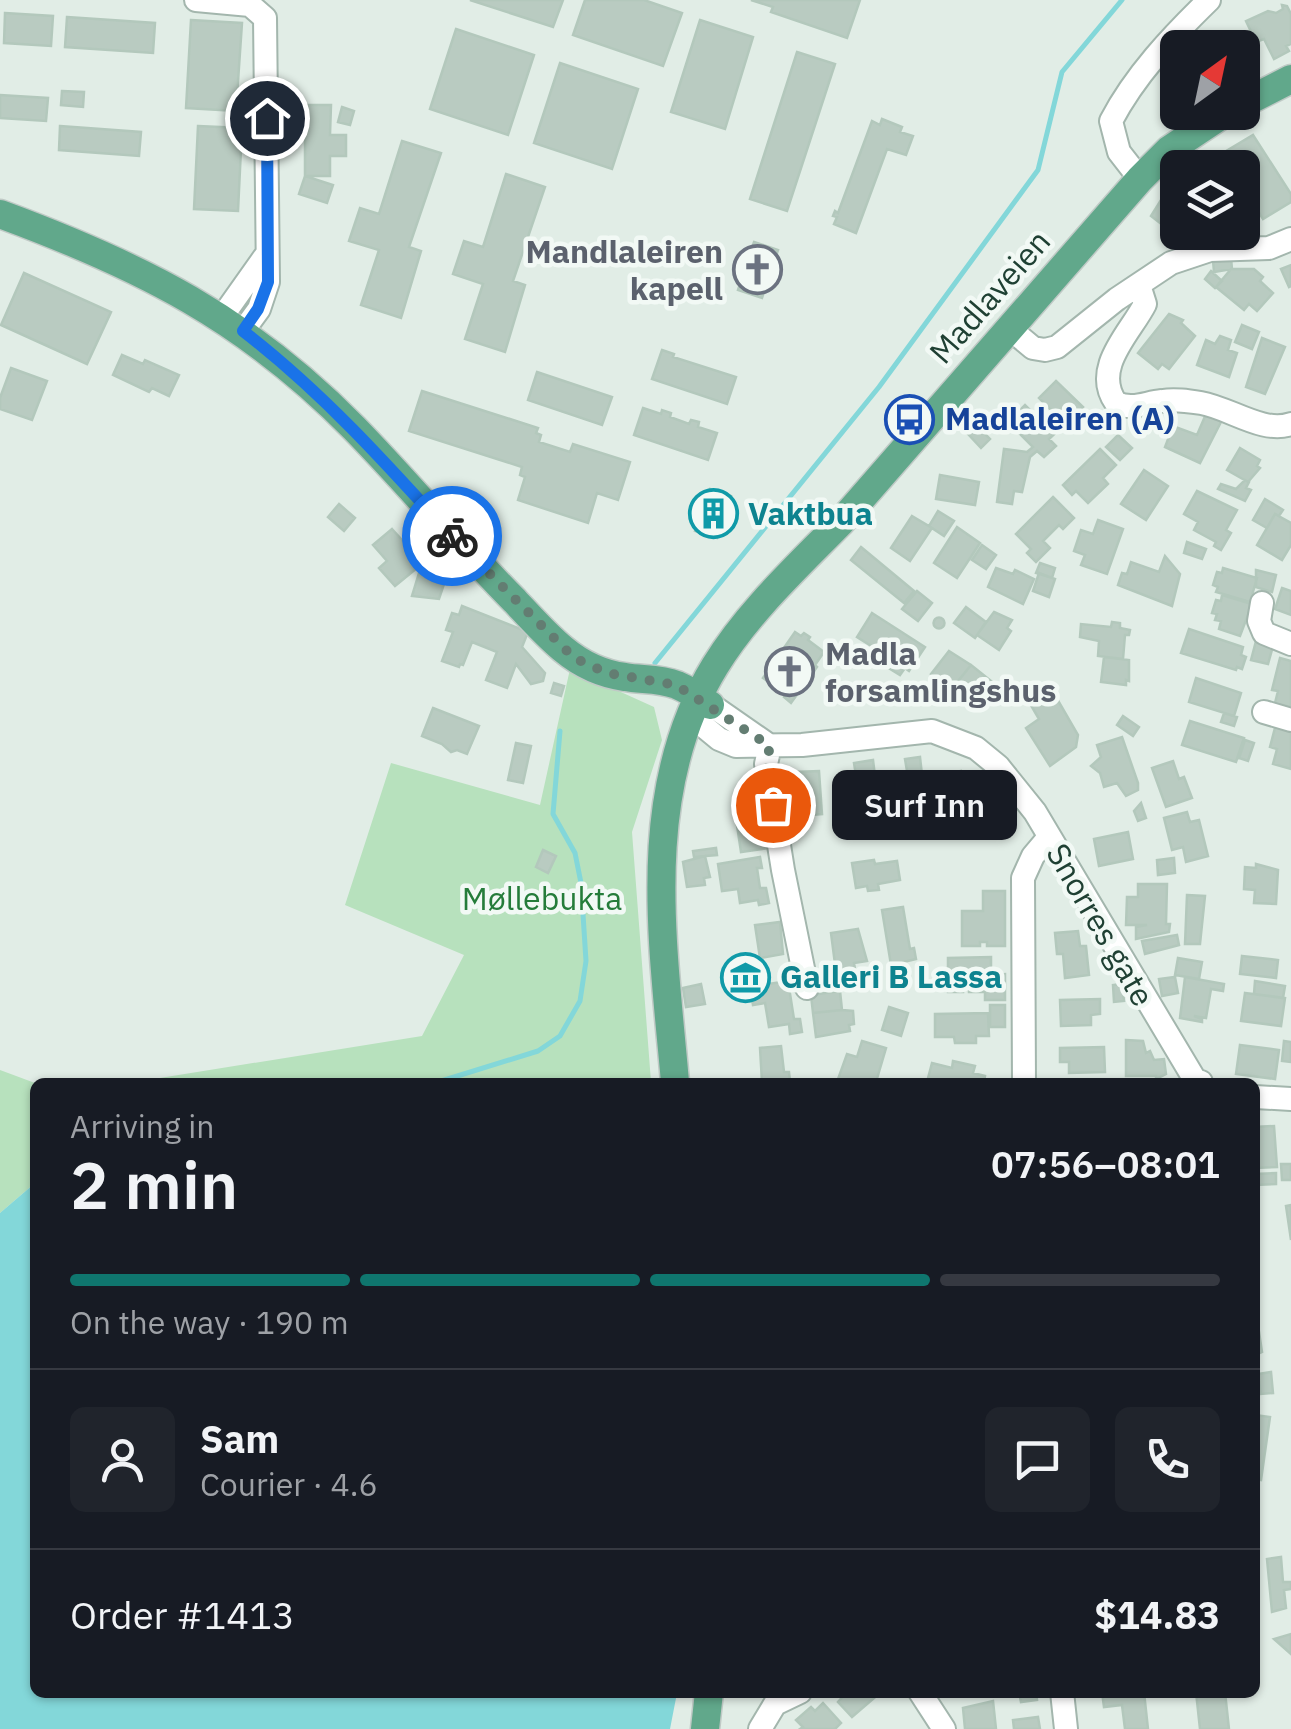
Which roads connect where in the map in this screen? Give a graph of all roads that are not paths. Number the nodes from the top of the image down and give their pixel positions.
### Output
1 (196, 0) edge
2 (1210, 0) edge
3 (229, 2) edge
4 (273, 9) edge
5 (1291, 80) edge
6 (1260, 95) edge
7 (1199, 130) edge
8 (1140, 179) junction
9 (0, 214) edge
10 (1291, 238) edge
11 (1139, 285) junction
12 (232, 324) junction
13 (1010, 328) junction
14 (1291, 424) edge
15 (1262, 603) dead end
16 (1291, 644) edge
17 (700, 710) junction
18 (1264, 712) dead end
19 (1291, 720) edge
20 (770, 746) junction
21 (1049, 838) junction
22 (808, 988) dead end
23 (675, 1078) edge
24 (1024, 1078) edge
25 (1194, 1078) edge
26 (1260, 1097) edge
27 (1291, 1099) edge
28 (708, 1698) edge
29 (788, 1698) edge
30 (924, 1698) edge
31 (1063, 1698) edge
32 (942, 1728) edge
33 (705, 1729) edge
34 (760, 1729) edge
35 (1066, 1729) edge

1 - 3 street
2 - 8 street
3 - 4 street
4 - 12 street
5 - 6 main road
7 - 8 main road, Madlaveien
8 - 13 main road, Madlaveien
9 - 12 main road
10 - 11 street
11 - 13 street
11 - 14 street
12 - 17 main road
13 - 17 main road, Madlaveien
15 - 16 street
17 - 20 street, Snorres gate
17 - 23 main road, Madlaveien
18 - 19 street
20 - 21 street, Snorres gate
20 - 22 street
21 - 24 street
21 - 25 street, Snorres gate
26 - 27 street
28 - 33 main road
29 - 34 street
30 - 32 street
31 - 35 street

